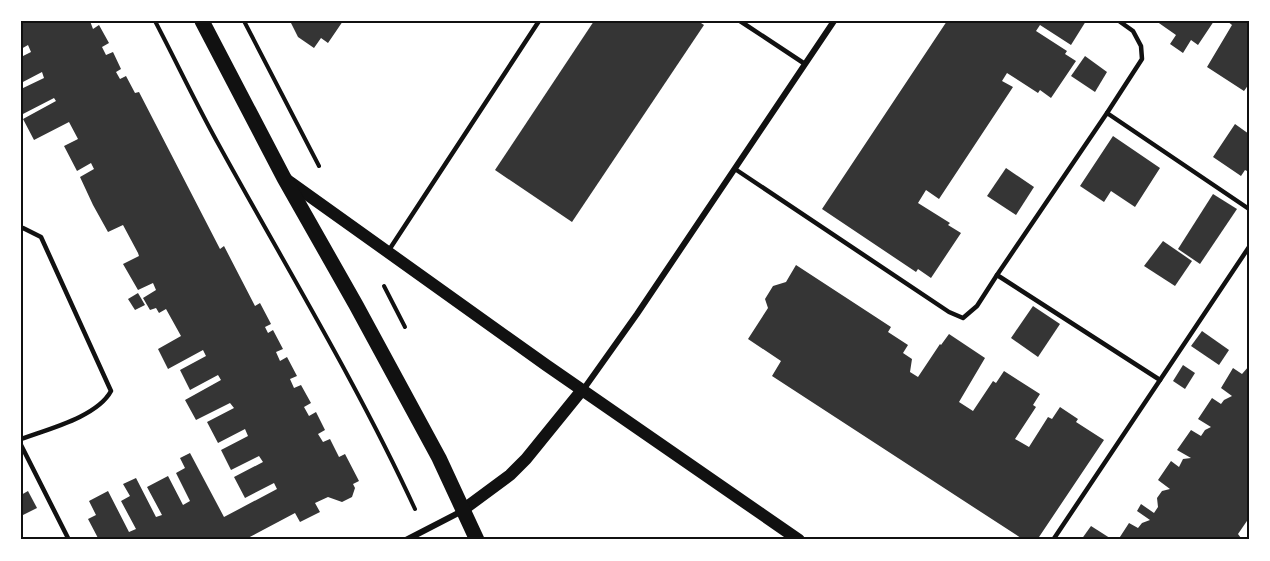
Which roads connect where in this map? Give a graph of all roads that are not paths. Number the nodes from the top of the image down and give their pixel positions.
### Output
1 (202, 21) edge
2 (539, 21) edge
3 (740, 21) edge
4 (834, 21) edge
5 (1119, 21) edge
6 (805, 64) junction
7 (1107, 113) junction
8 (735, 169) junction
9 (284, 178) junction
10 (1249, 209) edge
11 (21, 229) edge
12 (1249, 247) edge
13 (388, 252) junction
14 (997, 274) junction
15 (1160, 380) junction
16 (582, 390) junction
17 (21, 439) edge
18 (21, 445) edge
19 (464, 509) junction
20 (69, 540) edge
21 (406, 540) edge
22 (477, 540) edge
23 (799, 540) edge
24 (1053, 540) edge

1 - 9 main road
2 - 13 lane
3 - 6 lane
4 - 6 street
5 - 7 lane
6 - 8 street
7 - 10 lane
7 - 14 lane
8 - 14 lane
8 - 16 street
9 - 13 main road
9 - 19 main road
11 - 17 lane
12 - 15 lane
13 - 16 main road
14 - 15 lane
15 - 24 lane
16 - 19 main road
16 - 23 main road
18 - 20 lane
19 - 21 street
19 - 22 main road

